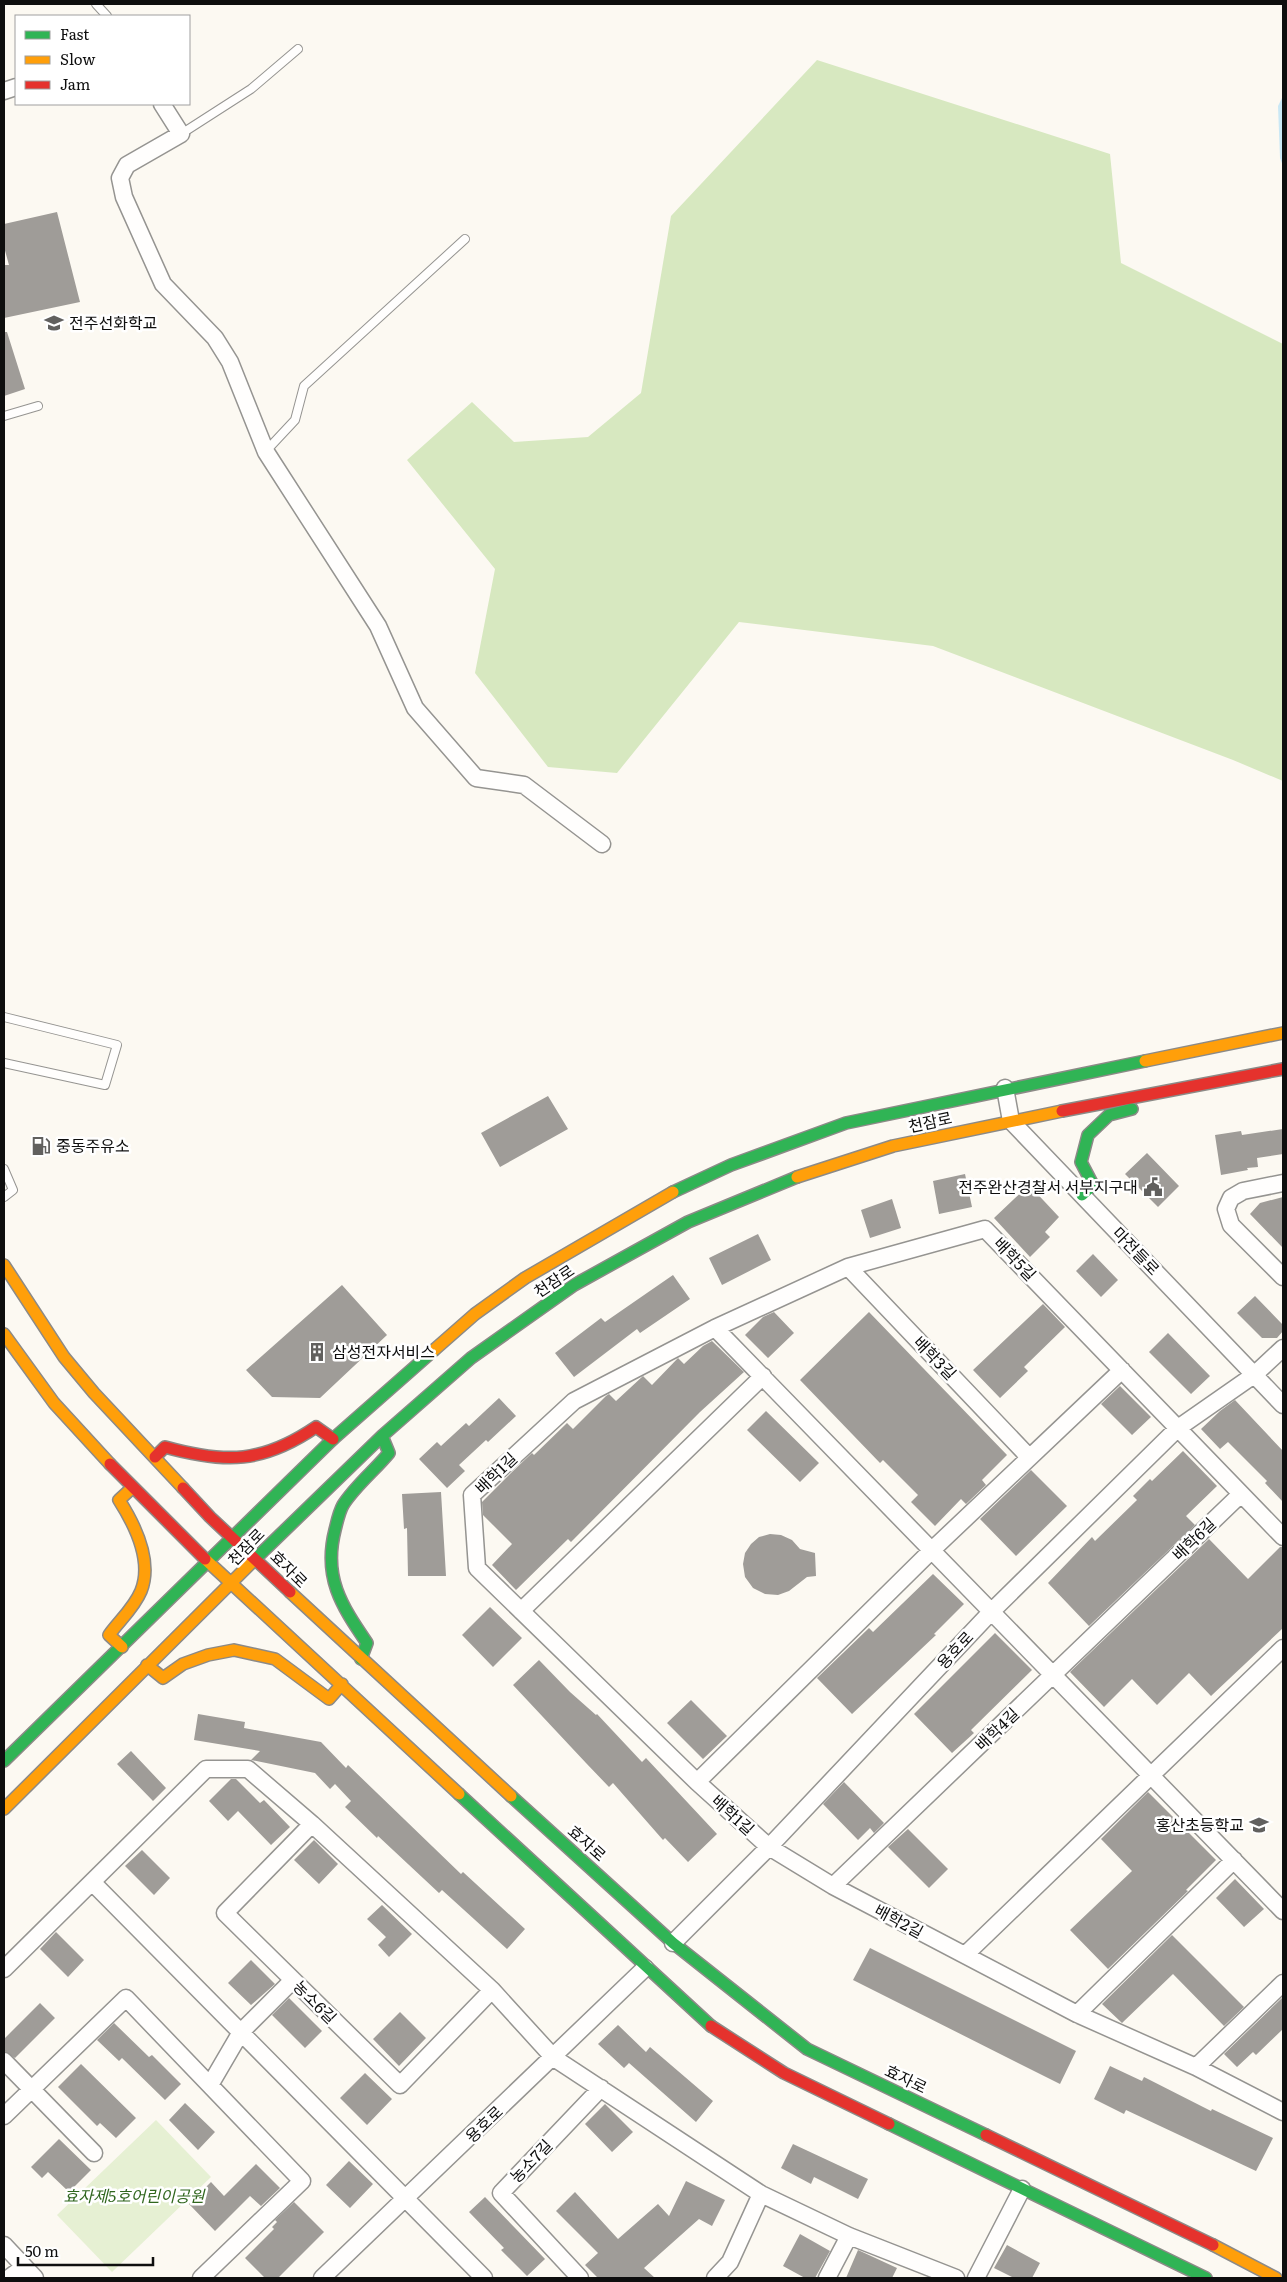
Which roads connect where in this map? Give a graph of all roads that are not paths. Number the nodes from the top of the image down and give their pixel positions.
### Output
1 (96, 4) edge
2 (106, 15) edge
3 (298, 49) dead end
4 (163, 105) edge
5 (181, 134) junction
6 (465, 239) dead end
7 (38, 406) dead end
8 (4, 416) edge
9 (266, 452) junction
10 (602, 844) dead end
11 (4, 1017) edge
12 (1283, 1032) edge
13 (4, 1062) edge
14 (1283, 1069) edge
15 (1005, 1088) junction
16 (1136, 1097) junction
17 (1011, 1121) junction
18 (4, 1169) edge
19 (1283, 1183) edge
20 (1082, 1195) junction
21 (4, 1197) edge
22 (4, 1265) edge
23 (848, 1267) junction
24 (1283, 1277) edge
25 (715, 1328) junction
26 (4, 1334) edge
27 (1283, 1348) edge
28 (1122, 1370) junction
29 (1254, 1375) junction
30 (762, 1376) junction
31 (1283, 1405) edge
32 (1178, 1428) junction
33 (382, 1436) junction
34 (333, 1439) junction
35 (155, 1457) junction
36 (1029, 1457) junction
37 (132, 1488) junction
38 (1241, 1494) junction
39 (1283, 1537) edge
40 (233, 1539) junction
41 (932, 1550) junction
42 (257, 1560) junction
43 (209, 1563) junction
44 (1148, 1584) joint
45 (232, 1585) junction
46 (520, 1611) junction
47 (991, 1612) junction
48 (122, 1647) junction
49 (1283, 1648) edge
50 (361, 1659) junction
51 (147, 1665) junction
52 (1053, 1675) junction
53 (342, 1684) junction
54 (4, 1761) edge
55 (1151, 1776) junction
56 (697, 1782) junction
57 (4, 1809) edge
58 (312, 1824) junction
59 (769, 1847) junction
60 (1234, 1860) junction
61 (92, 1882) junction
62 (834, 1886) junction
63 (1283, 1911) edge
64 (673, 1943) junction
65 (965, 1955) junction
66 (645, 1968) junction
67 (4, 1969) edge
68 (293, 1980) junction
69 (1283, 1983) edge
70 (492, 1990) junction
71 (1077, 2014) junction
72 (241, 2032) junction
73 (554, 2058) junction
74 (4, 2061) edge
75 (1196, 2067) junction
76 (210, 2085) junction
77 (601, 2088) junction
78 (31, 2089) junction
79 (1283, 2112) edge
80 (4, 2116) edge
81 (94, 2153) dead end
82 (1022, 2189) junction
83 (761, 2194) junction
84 (406, 2198) junction
85 (850, 2236) junction
86 (4, 2246) edge
87 (30, 2272) edge
88 (572, 2275) edge
89 (9, 2278) edge
90 (203, 2278) edge
91 (322, 2278) edge
92 (484, 2278) edge
93 (715, 2278) edge
94 (827, 2278) edge
95 (956, 2278) edge
96 (976, 2278) edge
97 (1206, 2278) edge
98 (1276, 2278) edge

1 - 2 lane
3 - 5 lane
4 - 5 street
5 - 9 street
6 - 9 lane
7 - 8 lane
9 - 10 street
11 - 13 lane
12 - 15 street, 천잠로
14 - 16 street, 천잠로
15 - 17 street
15 - 34 street, 천잠로
16 - 17 street, 천잠로
16 - 20 street
17 - 20 street, 마전들로
17 - 33 street, 천잠로
18 - 21 lane
19 - 24 street
20 - 29 street, 마전들로
22 - 35 street, 효자로
23 - 25 street
23 - 28 street, 배학5길
23 - 36 street, 배학3길
25 - 30 street
25 - 46 street, 배학1길
26 - 37 street
27 - 29 street, 용호로
28 - 32 street, 배학5길
28 - 36 street
29 - 31 street, 마전들로
29 - 32 street, 용호로
30 - 41 street
30 - 46 street
32 - 38 street
32 - 47 street, 용호로
33 - 42 street, 천잠로
33 - 50 street
34 - 35 street
34 - 40 street, 천잠로
35 - 40 street, 효자로
36 - 41 street
37 - 43 street
37 - 48 street
38 - 39 street
38 - 44 street, 배학6길
40 - 42 street, 효자로
40 - 43 street, 천잠로
41 - 47 street
41 - 56 street, 배학1길
42 - 45 street, 천잠로
42 - 50 street, 효자로
43 - 45 street
43 - 48 street, 천잠로
44 - 52 street, 배학4길
45 - 51 street, 천잠로
45 - 53 street
46 - 56 street, 배학1길
47 - 52 street
47 - 59 street, 용호로
48 - 54 street, 천잠로
49 - 55 street
50 - 64 street, 효자로
51 - 53 street
51 - 57 street, 천잠로
52 - 55 street
52 - 62 street, 배학4길
53 - 66 street
55 - 60 street
55 - 65 street
56 - 59 street, 배학1길
58 - 61 street
58 - 68 street, 농소6길
58 - 70 street
59 - 62 street, 배학2길
59 - 64 street, 용호로
60 - 63 street
60 - 71 street
61 - 67 street
61 - 72 street
62 - 65 street, 배학2길
64 - 98 street, 효자로
65 - 71 street, 배학2길
66 - 73 street, 용호로
66 - 82 street
68 - 70 street, 농소6길
68 - 72 street
69 - 75 street
70 - 73 street
71 - 75 street, 배학2길
72 - 76 street
72 - 84 street
73 - 77 street
73 - 84 street, 용호로
74 - 78 street
75 - 79 street, 배학2길
76 - 78 street
76 - 90 street
77 - 83 street
77 - 88 street, 농소7길
78 - 80 street
78 - 81 street
82 - 96 street
82 - 97 street
83 - 85 street
83 - 93 street
84 - 91 street, 용호로
84 - 92 street
85 - 94 street
85 - 95 street
86 - 87 street
87 - 89 street

